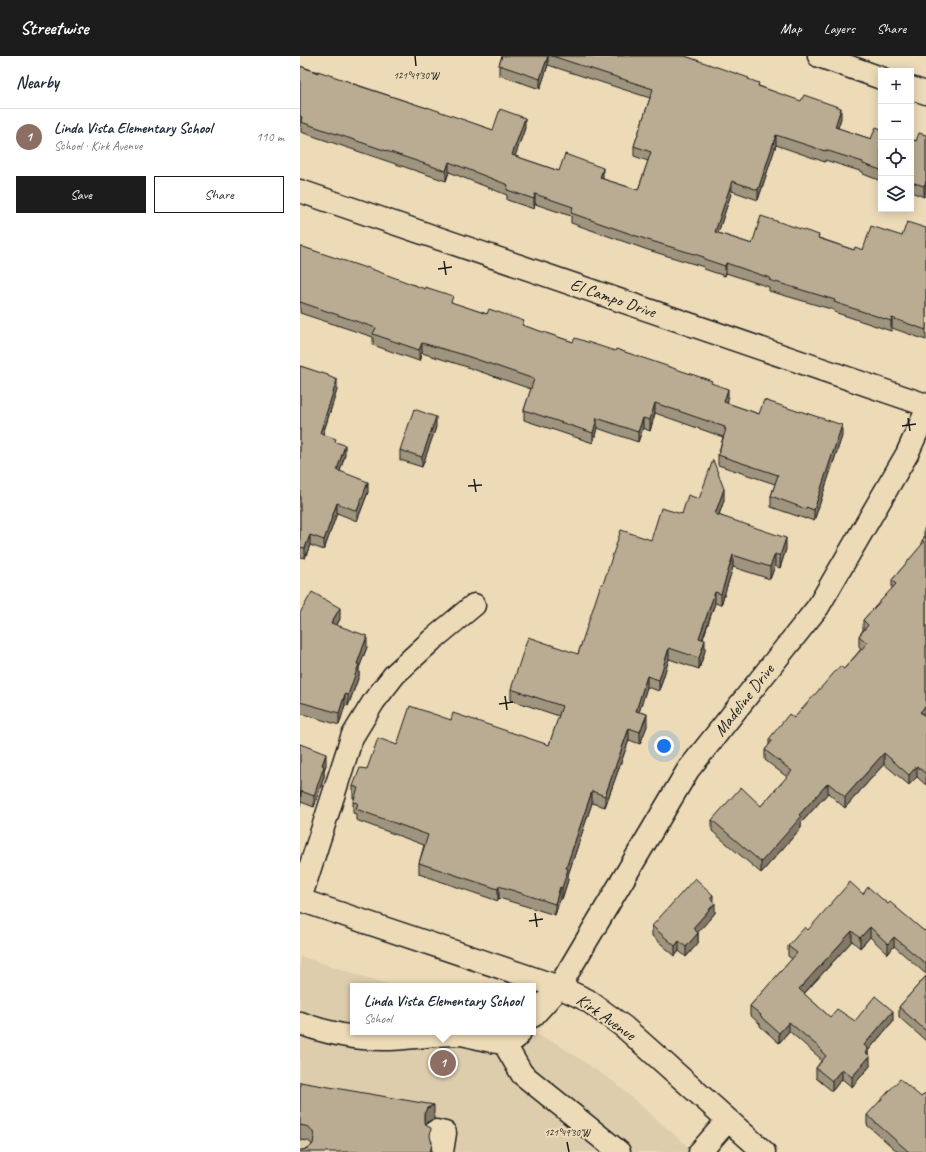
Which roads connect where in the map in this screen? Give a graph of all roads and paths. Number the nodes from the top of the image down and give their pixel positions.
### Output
1 (819, 56) edge
2 (878, 77) edge
3 (914, 89) edge
4 (926, 93) edge
5 (300, 191) edge
6 (926, 405) edge
7 (926, 412) edge
8 (474, 605) dead end
9 (300, 900) edge
10 (559, 987) junction
11 (536, 1013) edge
12 (300, 1023) edge
13 (431, 1035) edge
14 (469, 1035) edge
15 (512, 1037) edge
16 (728, 1120) junction
17 (620, 1152) edge
18 (700, 1152) edge
19 (764, 1152) edge

1 - 2 street
3 - 4 street
5 - 6 street, El Campo Drive
7 - 10 street, Madeline Drive
8 - 9 street
9 - 10 street, Kirk Avenue
10 - 11 street, Madeline Drive
10 - 16 street, Kirk Avenue
12 - 13 street
14 - 15 street
15 - 17 street
16 - 18 street
16 - 19 street, Kirk Avenue

